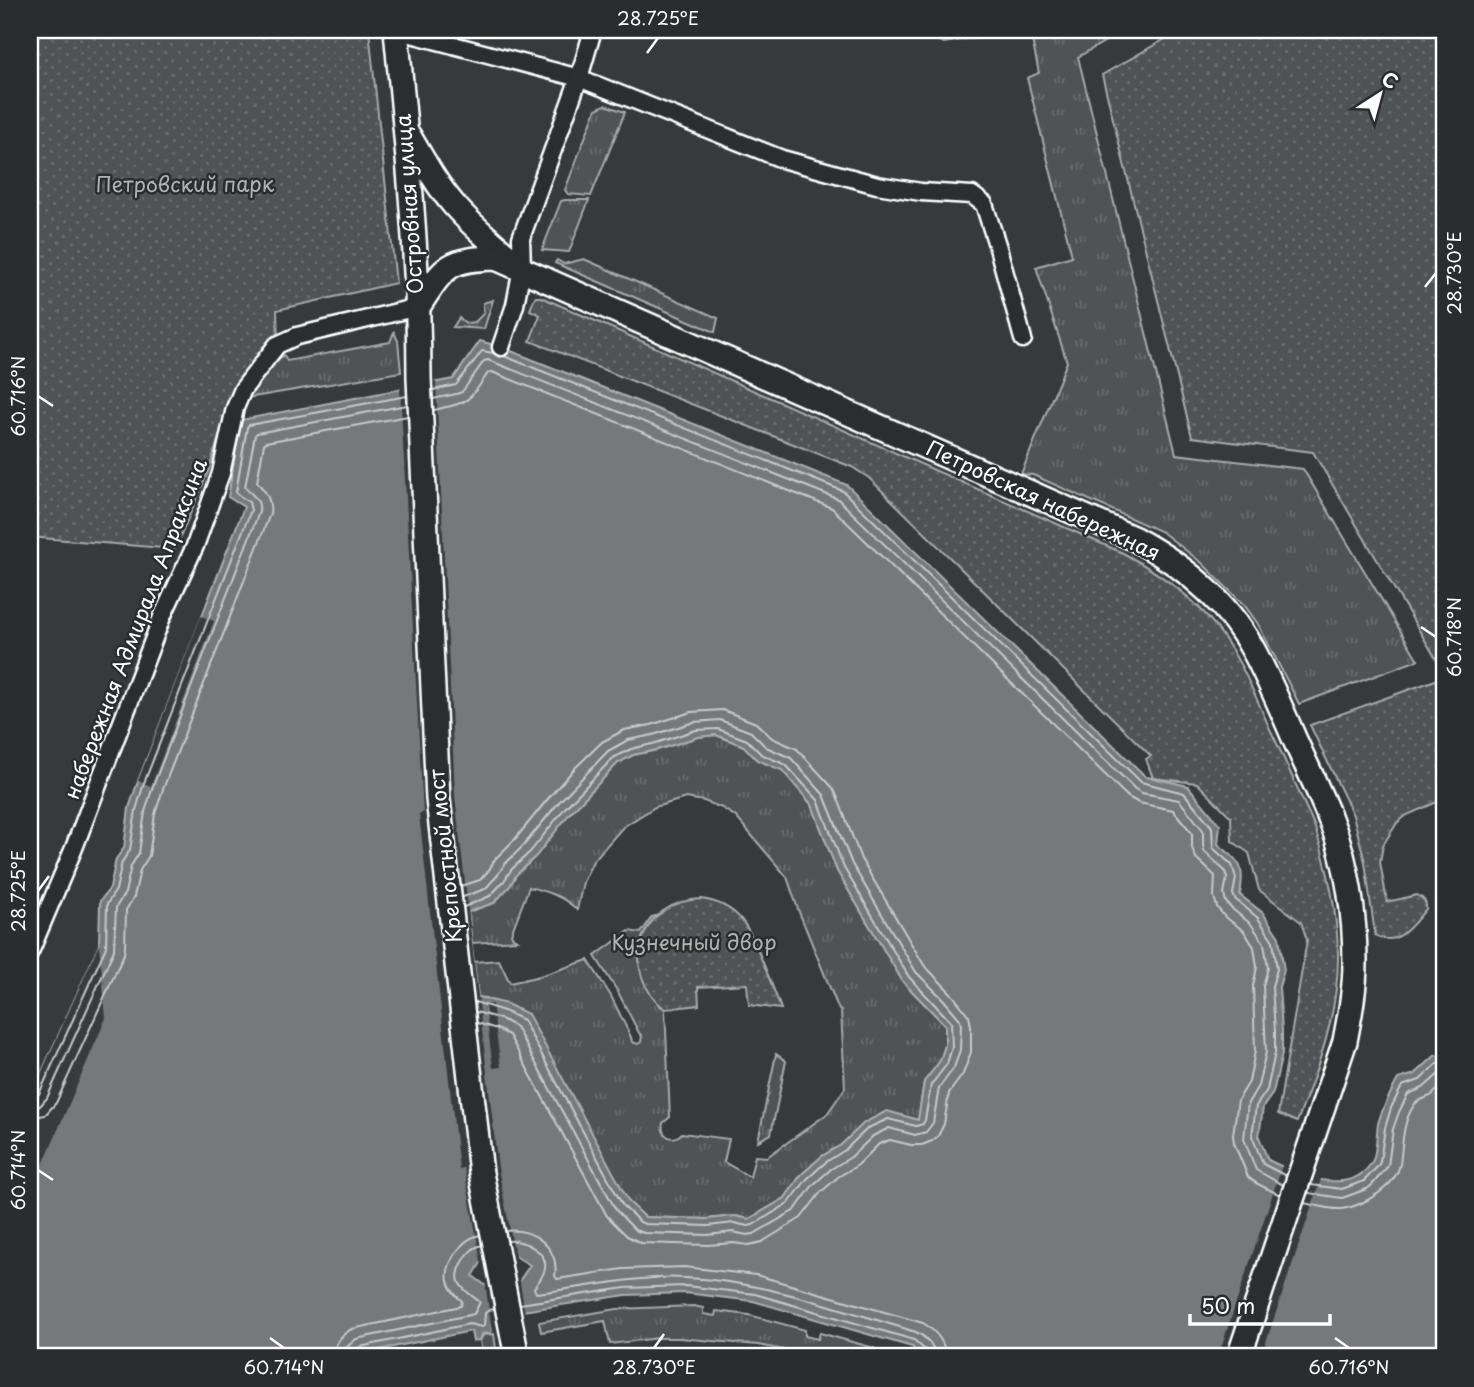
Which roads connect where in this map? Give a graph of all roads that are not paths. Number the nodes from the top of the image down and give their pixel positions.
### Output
1 (396, 30) edge
2 (593, 30) edge
3 (579, 78) junction
4 (405, 130) junction
5 (522, 268) junction
6 (418, 307) junction
7 (1023, 339) dead end
8 (501, 348) dead end
9 (419, 379) joint
10 (30, 952) edge
11 (517, 1357) edge
12 (1239, 1357) edge

1 - 3 street
1 - 4 main road, Островная улица
2 - 3 street
3 - 5 street
3 - 7 street
4 - 5 main road
4 - 6 main road, Островная улица
5 - 6 main road
5 - 8 street
5 - 12 main road, Петровская набережная
6 - 9 main road, Островная улица
6 - 10 street, набережная Адмирала Апраксина
9 - 11 main road, Крепостной мост

